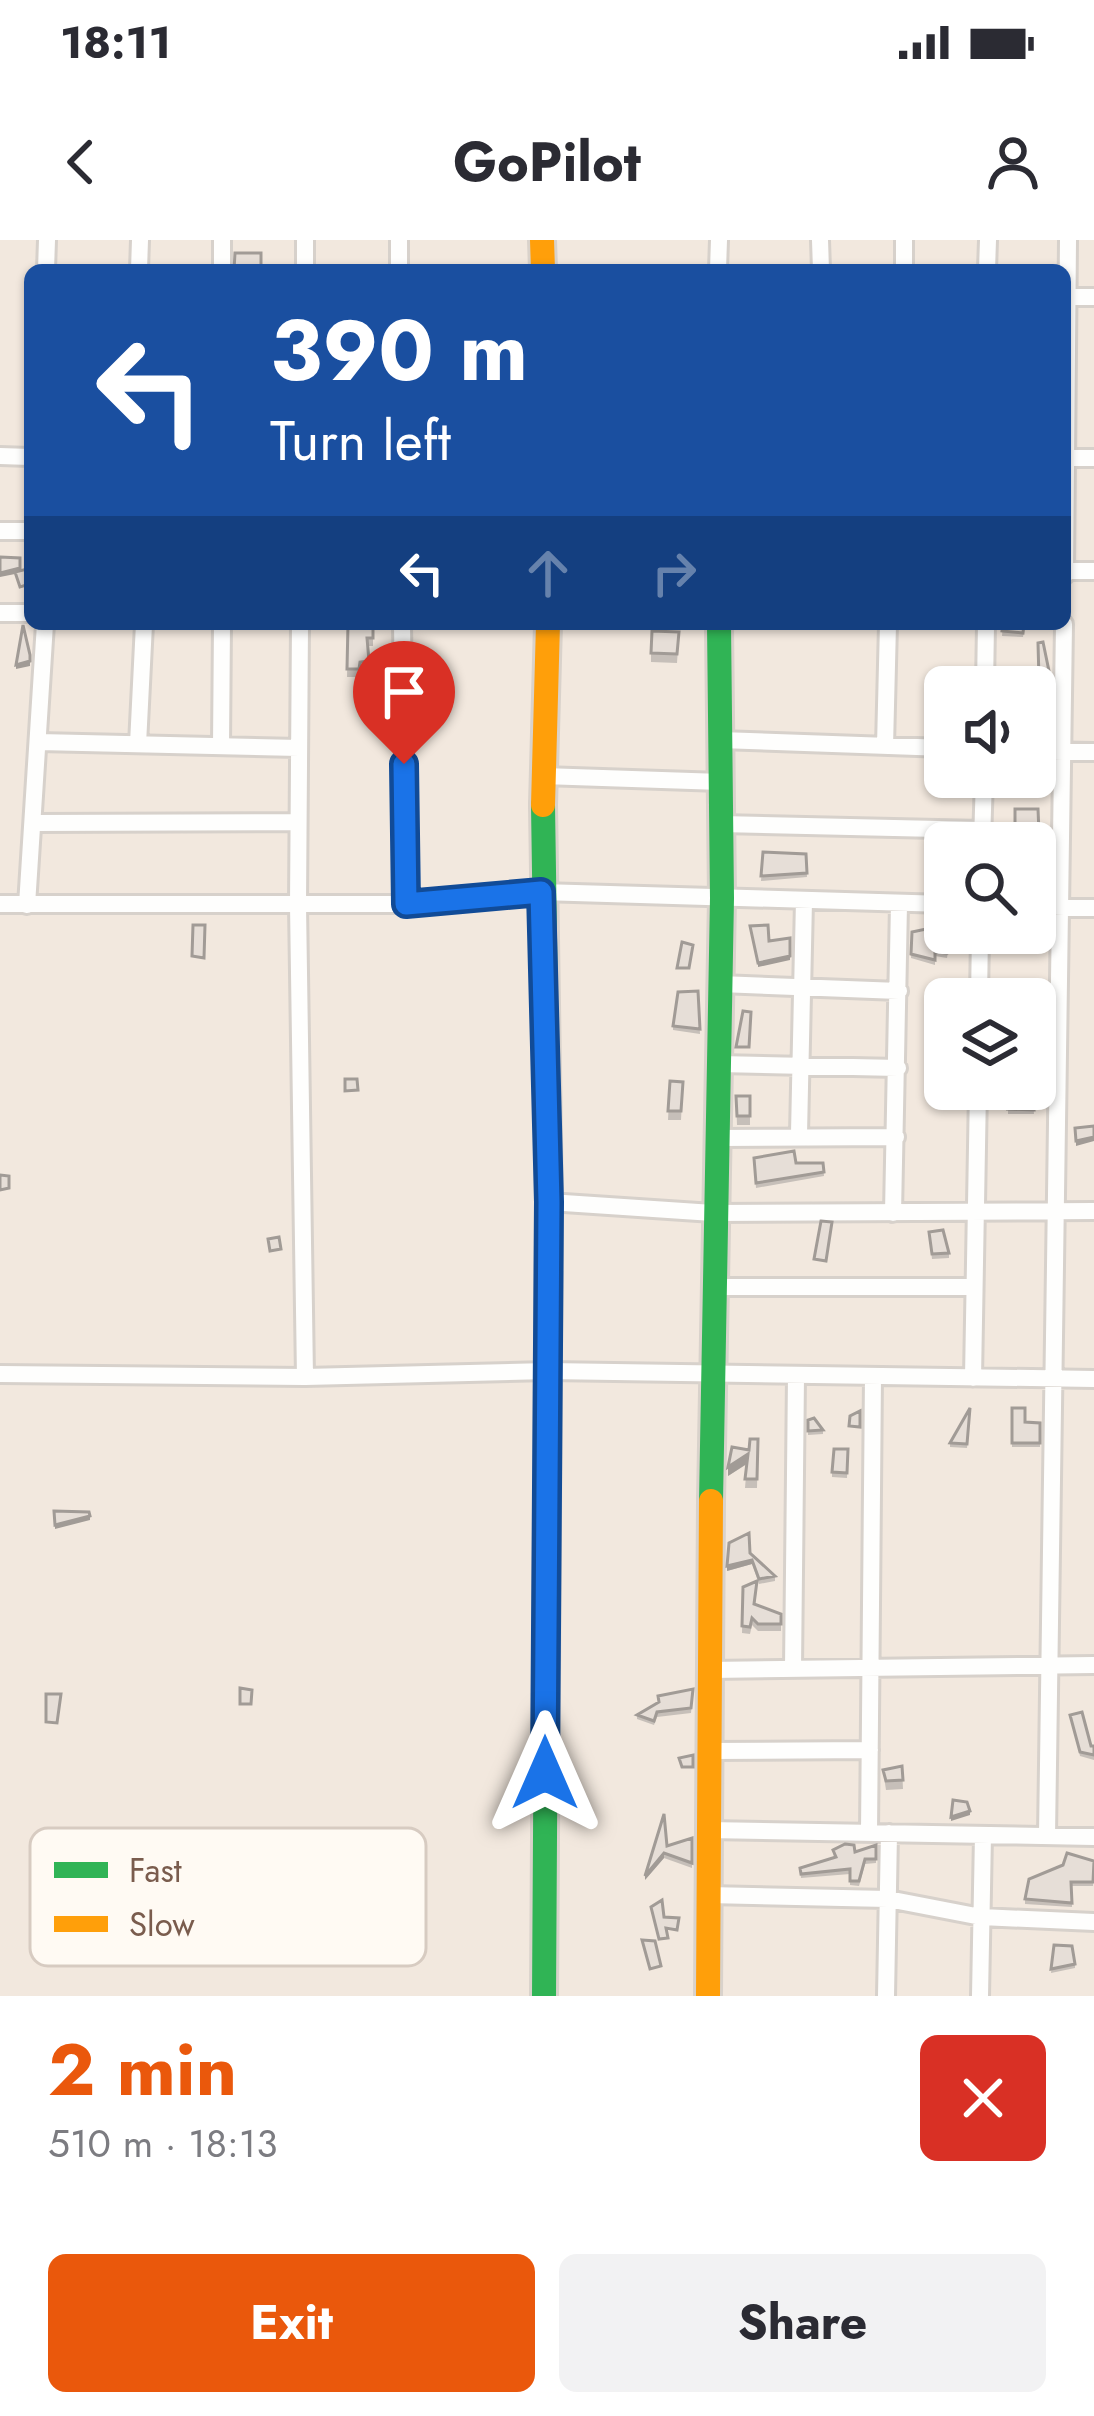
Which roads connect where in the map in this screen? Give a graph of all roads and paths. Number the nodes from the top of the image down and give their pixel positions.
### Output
1 (45, 630) edge
2 (144, 630) edge
3 (222, 630) edge
4 (300, 630) edge
5 (403, 630) edge
6 (548, 630) edge
7 (719, 630) edge
8 (888, 630) edge
9 (986, 630) edge
10 (1064, 630) edge
11 (985, 666) edge
12 (720, 740) junction
13 (39, 742) junction
14 (138, 745) junction
15 (221, 746) junction
16 (885, 746) junction
17 (924, 747) edge
18 (298, 748) junction
19 (1056, 752) edge
20 (1061, 752) junction
21 (1094, 752) edge
22 (543, 776) junction
23 (721, 782) junction
24 (298, 822) junction
25 (34, 823) junction
26 (721, 824) junction
27 (924, 834) edge
28 (541, 892) junction
29 (722, 898) junction
30 (804, 900) junction
31 (0, 904) edge
32 (406, 904) junction
33 (899, 904) junction
34 (924, 904) edge
35 (27, 905) junction
36 (298, 905) junction
37 (1056, 907) edge
38 (1060, 907) junction
39 (1094, 908) edge
40 (720, 984) junction
41 (802, 986) junction
42 (899, 991) junction
43 (719, 1064) junction
44 (800, 1067) junction
45 (898, 1068) junction
46 (978, 1110) edge
47 (799, 1134) junction
48 (896, 1137) junction
49 (717, 1138) junction
50 (549, 1202) junction
51 (977, 1209) junction
52 (1056, 1210) junction
53 (1094, 1211) edge
54 (713, 1213) junction
55 (893, 1213) junction
56 (712, 1287) junction
57 (974, 1287) junction
58 (548, 1371) junction
59 (0, 1374) edge
60 (712, 1375) junction
61 (796, 1376) junction
62 (873, 1376) junction
63 (304, 1377) junction
64 (973, 1378) junction
65 (1057, 1378) junction
66 (1094, 1378) edge
67 (1094, 1665) edge
68 (1051, 1666) junction
69 (870, 1668) junction
70 (793, 1669) junction
71 (710, 1670) junction
72 (870, 1750) junction
73 (709, 1751) junction
74 (708, 1830) junction
75 (869, 1833) junction
76 (890, 1834) junction
77 (983, 1835) junction
78 (1047, 1836) junction
79 (1094, 1837) edge
80 (709, 1894) junction
81 (888, 1899) junction
82 (981, 1918) junction
83 (1094, 1922) edge
84 (544, 1996) edge
85 (708, 1996) edge
86 (886, 1996) edge
87 (980, 1996) edge

1 - 13 street
2 - 14 street
3 - 15 street
4 - 18 street
5 - 32 street
6 - 22 main road
7 - 12 main road
8 - 16 street
9 - 11 street
10 - 20 street
12 - 16 street
12 - 23 main road
13 - 14 street
13 - 25 street
14 - 15 street
15 - 18 street
16 - 17 street
18 - 24 street
19 - 20 street
20 - 21 street
20 - 38 street
22 - 23 street
22 - 28 main road
23 - 26 main road
24 - 25 street
24 - 36 street
25 - 35 street
26 - 27 street
26 - 29 main road
28 - 29 street
28 - 32 street
28 - 50 main road
29 - 30 street
29 - 40 main road
30 - 33 street
30 - 41 street
31 - 35 street
32 - 36 street
33 - 34 street
33 - 42 street
35 - 36 street
36 - 63 street
37 - 38 street
38 - 39 street
38 - 52 street
40 - 41 street
40 - 43 main road
41 - 42 street
41 - 44 street
42 - 45 street
43 - 44 street
43 - 49 main road
44 - 45 street
44 - 47 street
45 - 48 street
46 - 51 street
47 - 48 street
47 - 49 street
48 - 55 street
49 - 54 main road
50 - 54 street
50 - 58 main road
51 - 52 street
51 - 55 street
51 - 57 street
52 - 53 street
52 - 65 street
54 - 55 street
54 - 56 main road
56 - 57 street
56 - 60 main road
57 - 64 street
58 - 60 street
58 - 63 street
58 - 84 main road
59 - 63 street
60 - 61 street
60 - 71 main road
61 - 62 street
61 - 70 street
62 - 64 street
62 - 69 street
64 - 65 street
65 - 66 street
65 - 68 street
67 - 68 street
68 - 69 street
68 - 78 street
69 - 70 street
69 - 72 street
70 - 71 street
71 - 73 main road
72 - 73 street
72 - 75 street
73 - 74 main road
74 - 75 street
74 - 80 main road
75 - 76 street
76 - 77 street
76 - 81 street
77 - 78 street
77 - 82 street
78 - 79 street
80 - 81 street
80 - 85 main road
81 - 82 street
81 - 86 street
82 - 83 street
82 - 87 street

